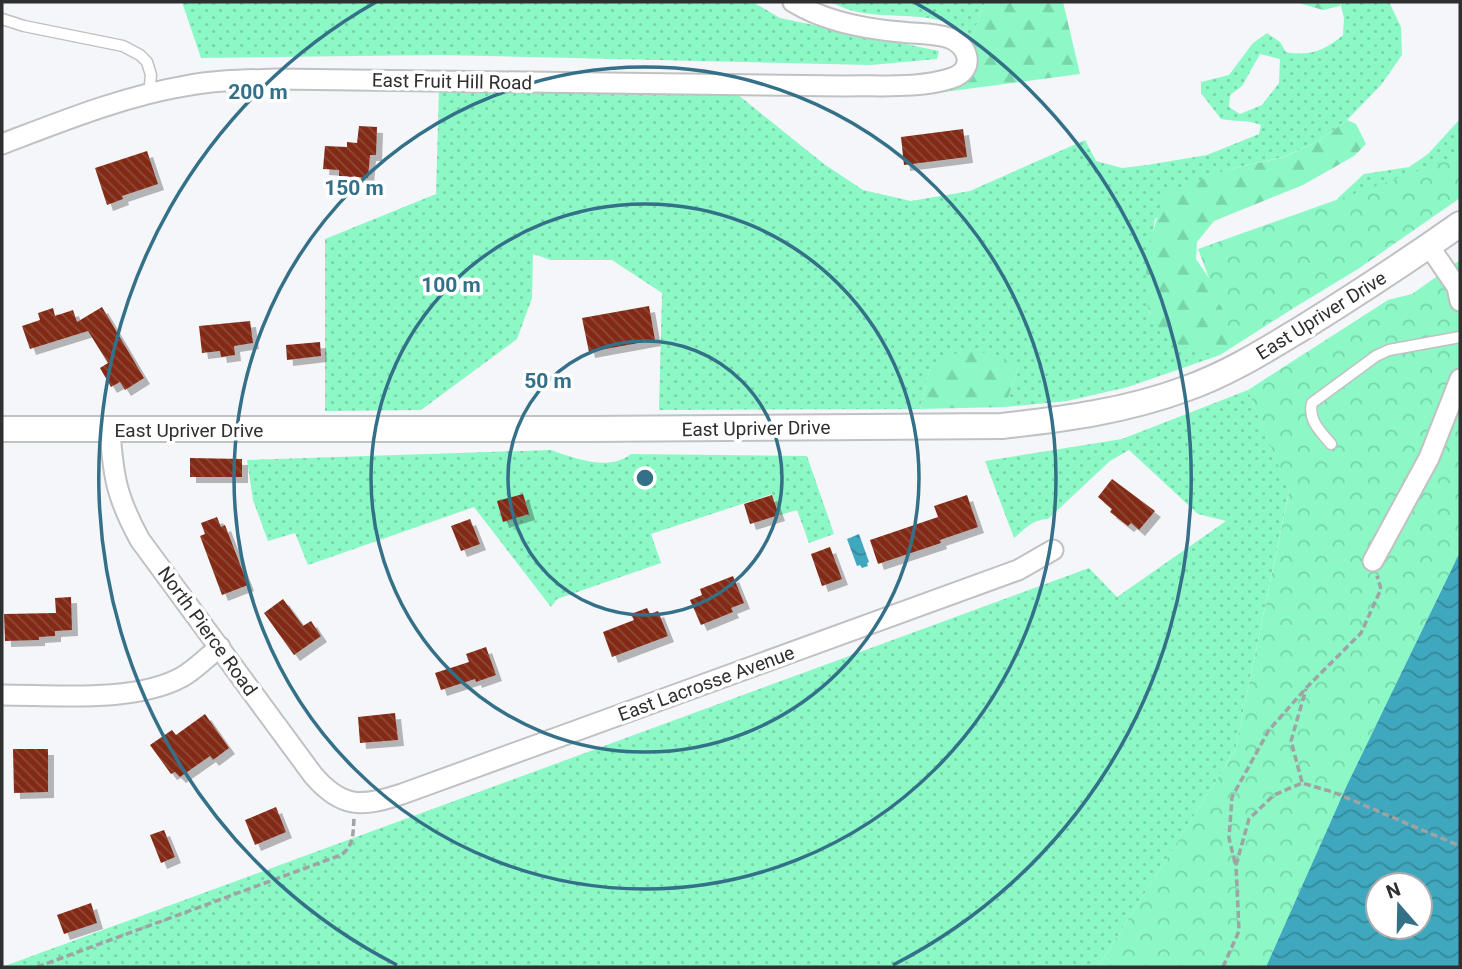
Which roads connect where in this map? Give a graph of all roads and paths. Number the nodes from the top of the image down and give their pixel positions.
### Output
1 (793, 2) edge
2 (2, 19) edge
3 (149, 94) junction
4 (2, 144) edge
5 (1460, 224) edge
6 (1429, 246) junction
7 (1460, 301) edge
8 (1460, 337) edge
9 (1460, 379) edge
10 (2, 429) edge
11 (110, 430) junction
12 (1331, 444) dead end
13 (1053, 550) dead end
14 (1373, 561) joint
15 (219, 647) junction
16 (1307, 687) junction
17 (2, 695) edge
18 (1302, 783) junction
19 (355, 804) junction
20 (1460, 846) edge
21 (1236, 865) junction
22 (37, 967) edge
23 (1223, 967) edge

1 - 3 street, East Fruit Hill Road
2 - 3 lane
3 - 4 street, East Fruit Hill Road
5 - 6 street, East Upriver Drive
6 - 7 street
6 - 11 street, East Upriver Drive
8 - 12 lane
9 - 14 street
10 - 11 street, East Upriver Drive
11 - 15 street, North Pierce Road
13 - 19 street, East Lacrosse Avenue
14 - 16 path
15 - 17 street
15 - 19 street, North Pierce Road
16 - 18 path
16 - 21 path
18 - 20 path
18 - 21 path
19 - 22 path
21 - 23 path

